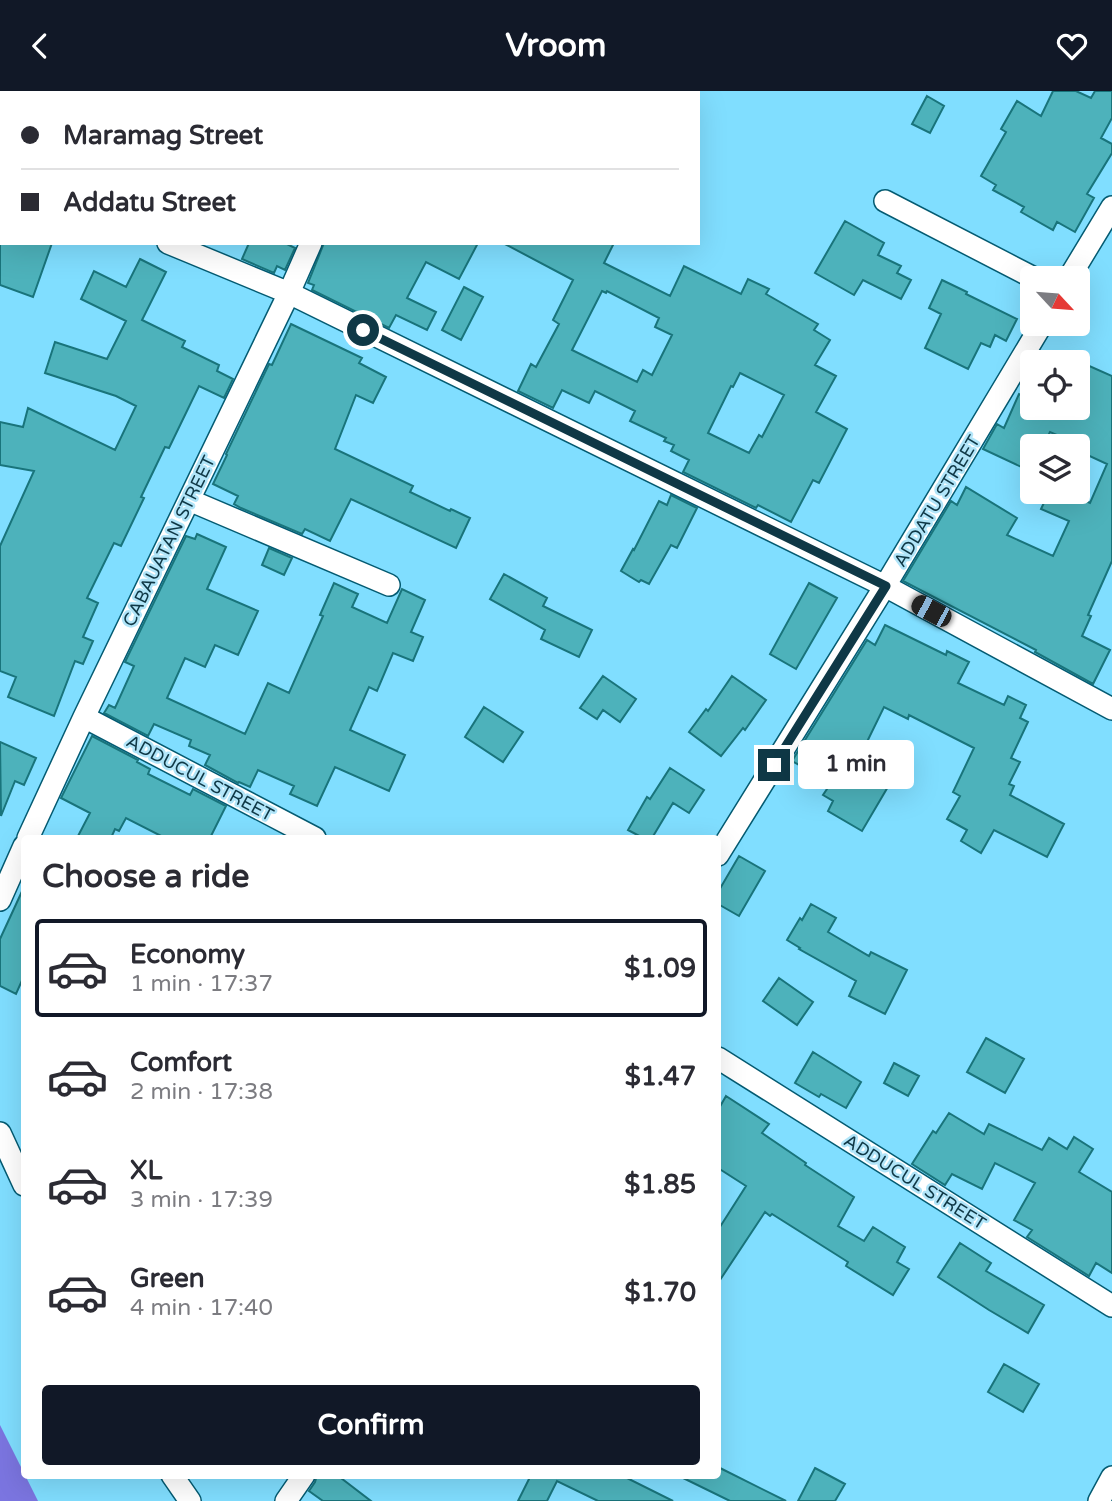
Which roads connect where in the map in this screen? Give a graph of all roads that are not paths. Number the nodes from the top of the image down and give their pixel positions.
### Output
1 (885, 201) dead end
2 (1112, 207) edge
3 (173, 245) edge
4 (310, 245) edge
5 (1076, 266) edge
6 (1020, 271) edge
7 (289, 293) junction
8 (1035, 336) edge
9 (189, 500) junction
10 (389, 585) dead end
11 (886, 586) junction
12 (1112, 709) edge
13 (84, 717) junction
14 (29, 835) edge
15 (309, 835) edge
16 (721, 850) edge
17 (21, 853) edge
18 (0, 899) edge
19 (721, 1060) edge
20 (0, 1133) edge
21 (21, 1178) edge
22 (1112, 1305) edge
23 (1112, 1477) edge
24 (175, 1479) edge
25 (301, 1479) edge
26 (190, 1501) edge
27 (286, 1501) edge
28 (1099, 1501) edge

1 - 6 street
2 - 5 street
3 - 7 street
4 - 7 street, CABAUATAN STREET
7 - 9 street, CABAUATAN STREET
7 - 11 street
8 - 11 street, ADDATU STREET
9 - 10 street
9 - 13 street, CABAUATAN STREET
11 - 12 street
11 - 16 street, ADDATU STREET
13 - 14 street, CABAUATAN STREET
13 - 15 street, ADDUCUL STREET
17 - 18 street
19 - 22 street, ADDUCUL STREET
20 - 21 street
23 - 28 street
24 - 26 street
25 - 27 street

